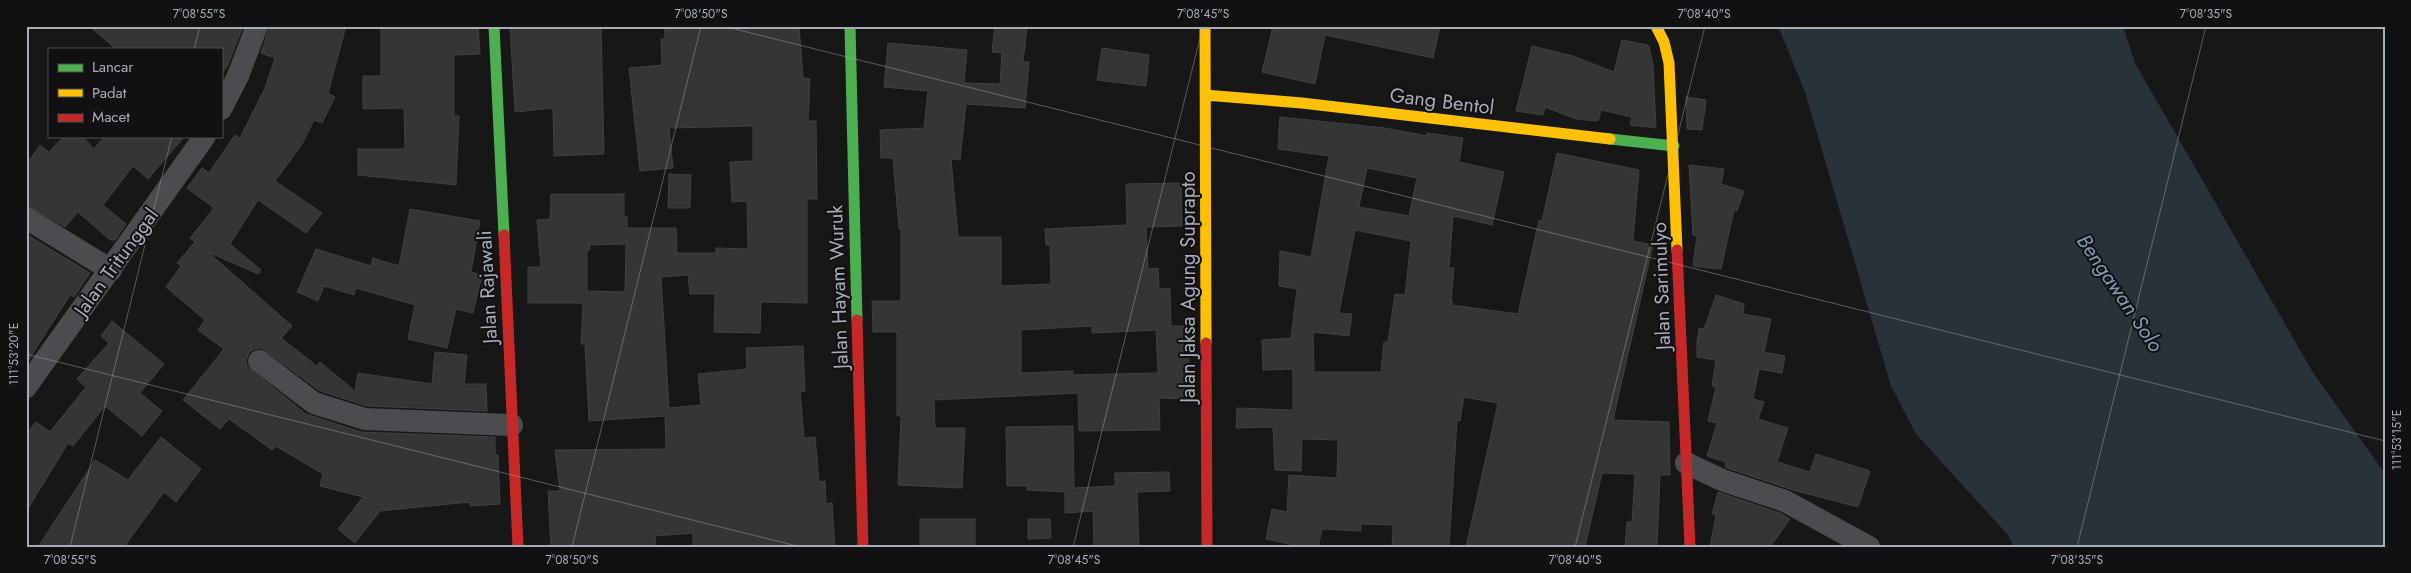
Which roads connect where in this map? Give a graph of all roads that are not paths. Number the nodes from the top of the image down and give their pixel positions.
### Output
1 (257, 26) edge
2 (494, 26) edge
3 (850, 26) edge
4 (1205, 26) edge
5 (1656, 26) edge
6 (1205, 95) junction
7 (222, 107) edge
8 (204, 138) edge
9 (1674, 146) junction
10 (26, 218) edge
11 (111, 270) junction
12 (259, 361) dead end
13 (26, 387) edge
14 (512, 425) junction
15 (1686, 463) junction
16 (518, 547) edge
17 (864, 547) edge
18 (1208, 547) edge
19 (1690, 547) edge
20 (1869, 547) edge

1 - 7 street
2 - 14 street, Jalan Rajawali
3 - 17 street, Jalan Hayam Wuruk
4 - 6 street, Jalan Jaksa Agung Suprapto
5 - 9 street, Jalan Sarimulyo
6 - 9 street, Gang Bentol
6 - 18 street, Jalan Jaksa Agung Suprapto
8 - 11 street, Jalan Tritunggal
9 - 15 street, Jalan Sarimulyo
10 - 11 street
11 - 13 street, Jalan Tritunggal
12 - 14 street
14 - 16 street, Jalan Rajawali
15 - 19 street, Jalan Sarimulyo
15 - 20 street

